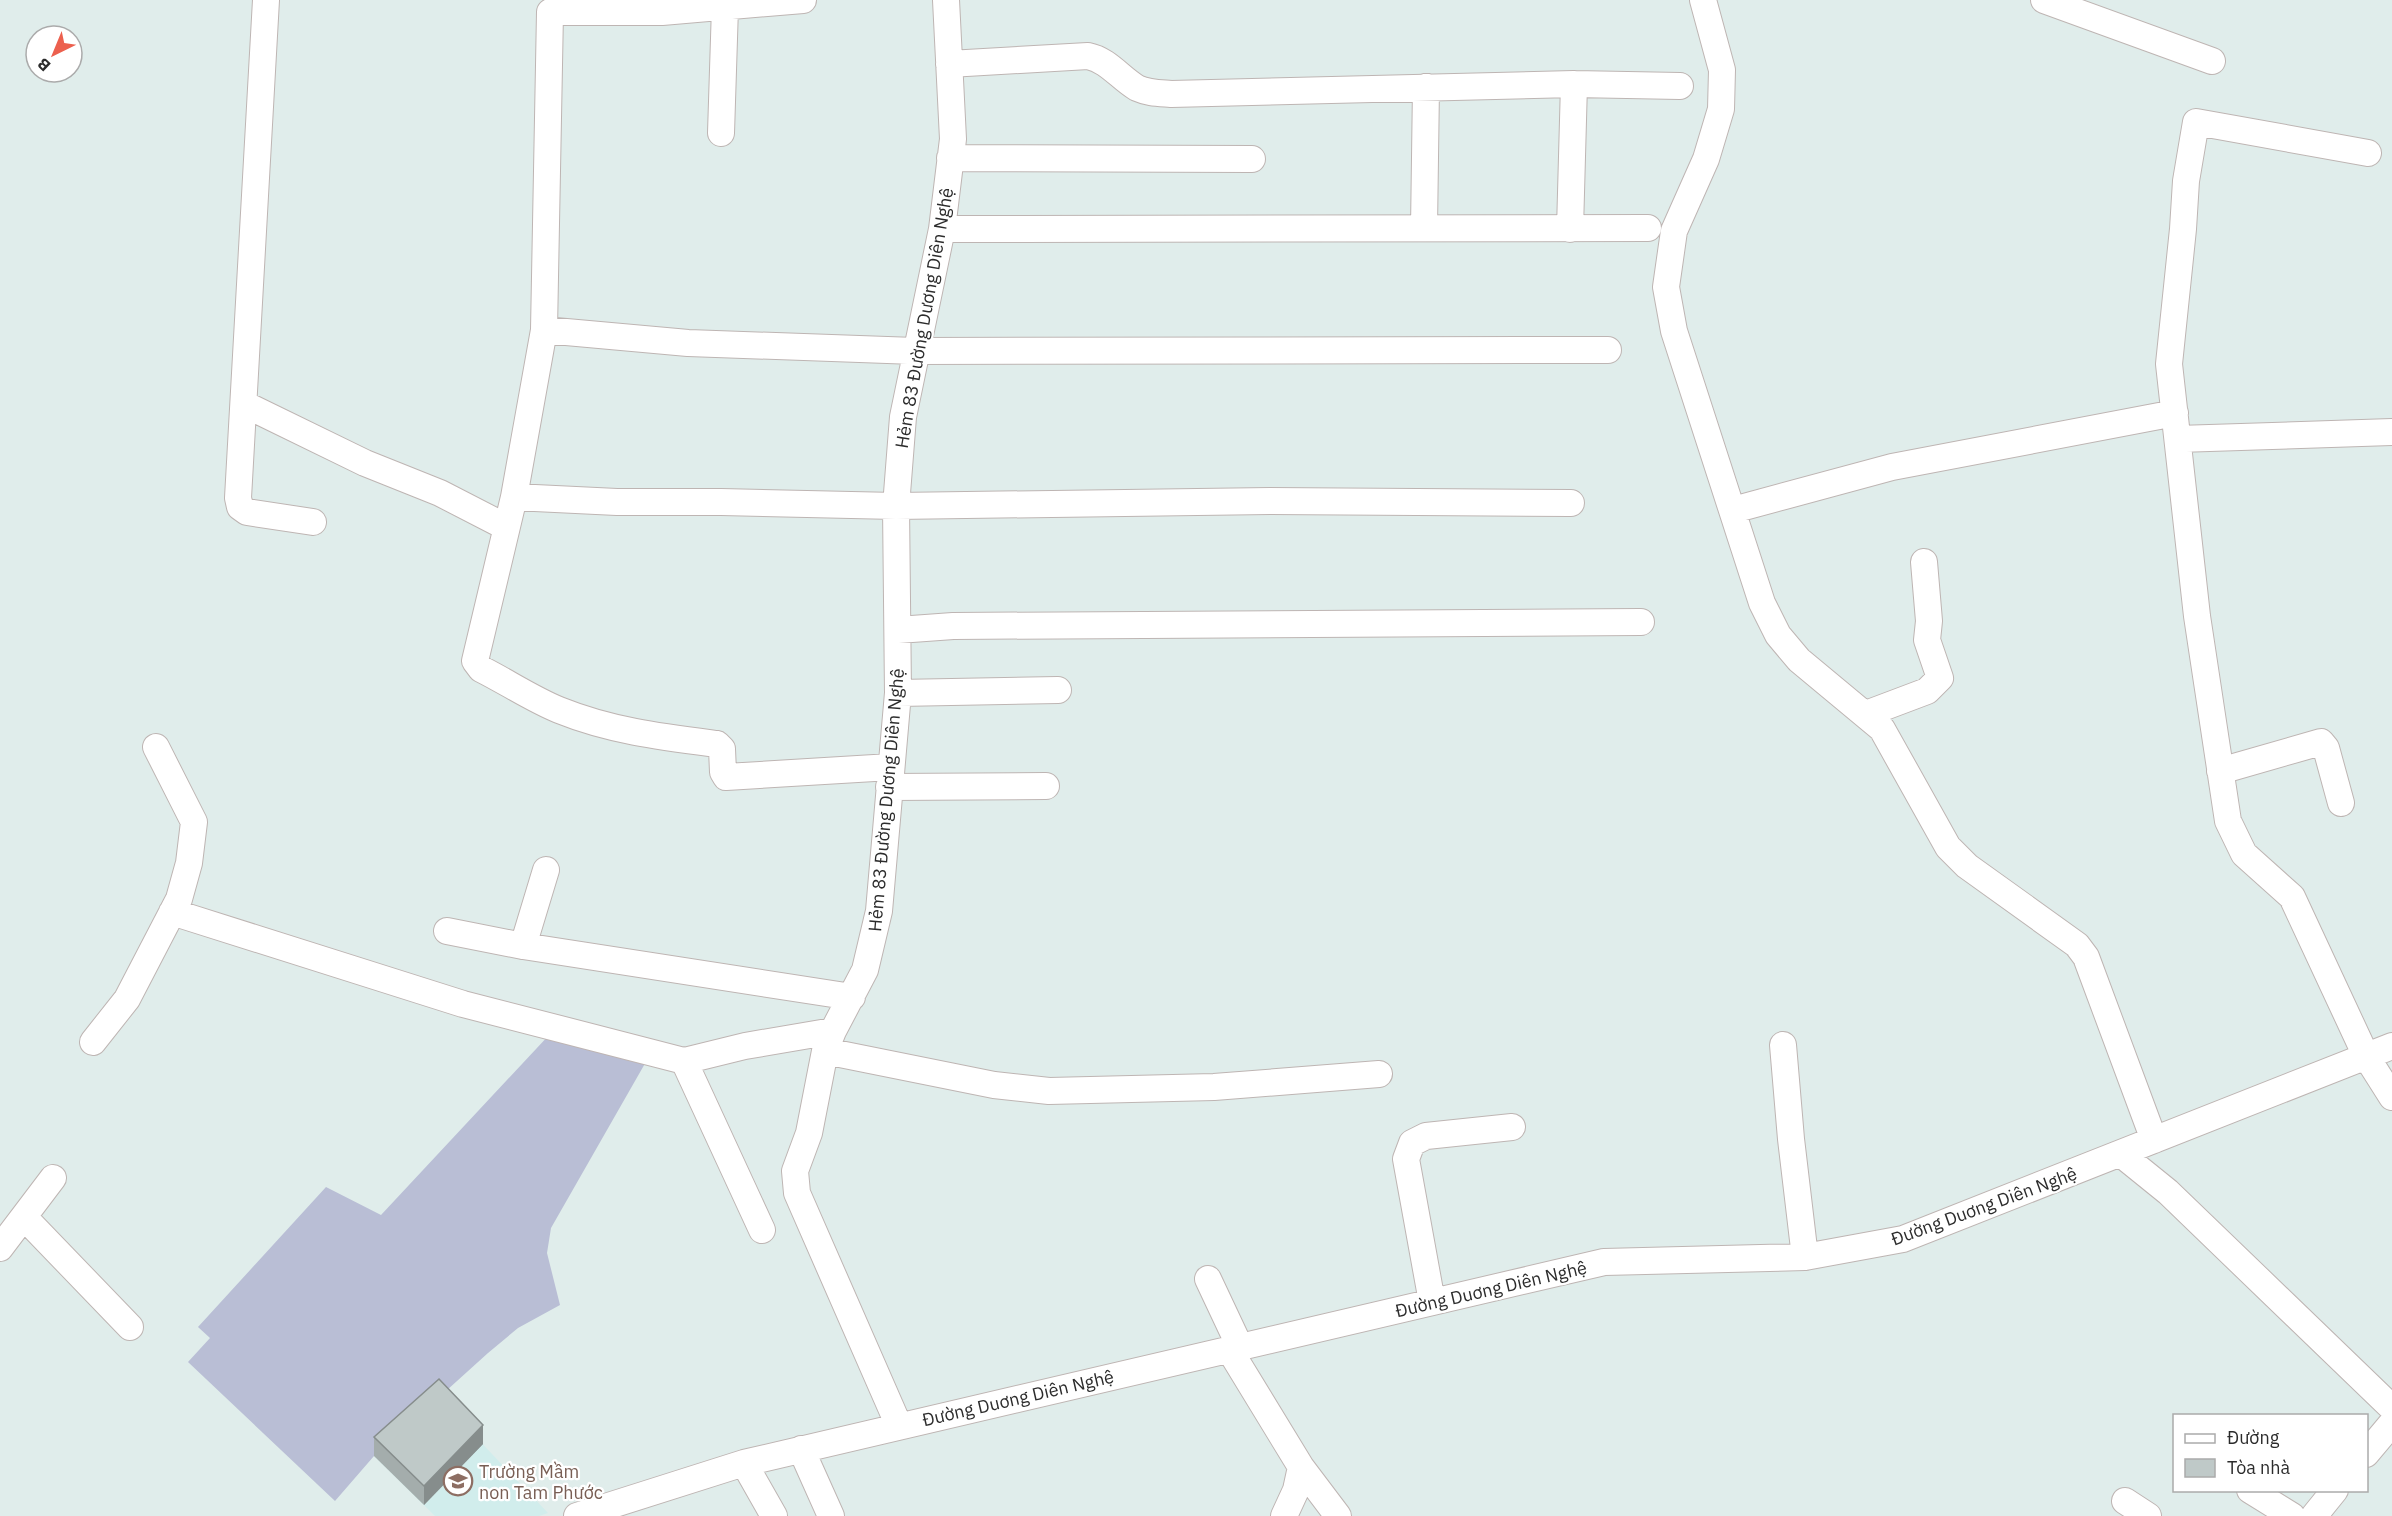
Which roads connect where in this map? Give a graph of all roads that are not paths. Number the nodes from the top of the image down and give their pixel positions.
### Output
1 (266, 0) edge
2 (803, 0) edge
3 (946, 0) edge
4 (1703, 0) edge
5 (2044, 0) edge
6 (725, 7) junction
7 (2212, 61) dead end
8 (950, 64) junction
9 (1574, 84) junction
10 (1680, 86) dead end
11 (1426, 87) junction
12 (721, 132) dead end
13 (2368, 153) dead end
14 (951, 158) junction
15 (1252, 159) dead end
16 (1424, 228) junction
17 (1648, 228) dead end
18 (942, 229) junction
19 (1569, 229) junction
20 (544, 330) junction
21 (1608, 350) dead end
22 (915, 351) junction
23 (244, 404) junction
24 (2175, 413) junction
25 (2392, 432) edge
26 (2178, 439) junction
27 (514, 497) junction
28 (1571, 503) dead end
29 (896, 506) junction
30 (1733, 510) junction
31 (313, 522) dead end
32 (506, 527) junction
33 (1924, 562) dead end
34 (1641, 622) dead end
35 (898, 630) junction
36 (1058, 690) dead end
37 (898, 693) junction
38 (1866, 714) junction
39 (156, 747) dead end
40 (2220, 771) junction
41 (890, 777) junction
42 (1046, 786) dead end
43 (2341, 803) dead end
44 (546, 870) dead end
45 (172, 912) junction
46 (447, 931) dead end
47 (523, 946) junction
48 (852, 997) junction
49 (829, 1041) junction
50 (93, 1042) dead end
51 (1783, 1045) dead end
52 (2392, 1046) edge
53 (2366, 1056) junction
54 (684, 1061) junction
55 (1379, 1074) dead end
56 (2392, 1097) edge
57 (1512, 1127) dead end
58 (2154, 1140) junction
59 (2121, 1154) junction
60 (53, 1178) dead end
61 (24, 1217) junction
62 (762, 1230) dead end
63 (0, 1248) edge
64 (1805, 1257) junction
65 (1208, 1279) dead end
66 (1432, 1302) junction
67 (130, 1327) dead end
68 (1235, 1348) junction
69 (2392, 1408) edge
70 (2392, 1424) edge
71 (899, 1426) junction
72 (801, 1449) junction
73 (2368, 1453) edge
74 (744, 1463) junction
75 (1301, 1467) junction
76 (2252, 1492) edge
77 (2335, 1492) edge
78 (2125, 1501) dead end
79 (577, 1516) edge
80 (774, 1516) edge
81 (831, 1516) edge
82 (1284, 1516) edge
83 (1338, 1516) edge
84 (2148, 1516) edge
85 (2292, 1516) edge
86 (2314, 1516) edge

1 - 23 street
2 - 6 street
3 - 8 street, Hẻm 83 Đường Dương Diên Nghệ
4 - 30 street
5 - 7 street
6 - 12 street
6 - 20 street
8 - 11 street
8 - 14 street, Hẻm 83 Đường Dương Diên Nghệ
9 - 10 street
9 - 11 street
9 - 19 street
11 - 16 street
13 - 24 street
14 - 15 street
14 - 18 street, Hẻm 83 Đường Dương Diên Nghệ
16 - 18 street
16 - 19 street
17 - 19 street
18 - 22 street, Hẻm 83 Đường Dương Diên Nghệ
20 - 22 street
20 - 27 street
21 - 22 street
22 - 29 street, Hẻm 83 Đường Dương Diên Nghệ
23 - 31 street
23 - 32 street
24 - 26 street
24 - 30 street
25 - 26 street
26 - 40 street
27 - 29 street
27 - 32 street
28 - 29 street
29 - 35 street, Hẻm 83 Đường Dương Diên Nghệ
30 - 38 street
32 - 41 street
33 - 38 street
34 - 35 street
35 - 37 street, Hẻm 83 Đường Dương Diên Nghệ
36 - 37 street
37 - 41 street, Hẻm 83 Đường Dương Diên Nghệ
38 - 58 street
39 - 45 street
40 - 43 street
40 - 53 street
41 - 42 street
41 - 48 street, Hẻm 83 Đường Dương Diên Nghệ
44 - 47 street
45 - 50 street
45 - 54 street
46 - 47 street
47 - 48 street
48 - 49 street, Hẻm 83 Đường Dương Diên Nghệ
49 - 54 street
49 - 55 street
49 - 71 street, Hẻm 83 Đường Dương Diên Nghệ
51 - 64 street
52 - 53 street, Đường Duơng Diên Nghệ
53 - 56 street
53 - 58 street, Đường Duơng Diên Nghệ
54 - 62 street
57 - 66 street
58 - 59 street, Đường Duơng Diên Nghệ
59 - 64 street, Đường Duơng Diên Nghệ
59 - 69 street
60 - 61 street
61 - 63 street
61 - 67 street
64 - 66 street, Đường Duơng Diên Nghệ
65 - 68 street
66 - 68 street, Đường Duơng Diên Nghệ
68 - 71 street, Đường Duơng Diên Nghệ
68 - 75 street
70 - 73 street
71 - 72 street, Đường Duơng Diên Nghệ
72 - 74 street, Đường Duơng Diên Nghệ
72 - 81 street
74 - 79 street, Đường Duơng Diên Nghệ
74 - 80 street
75 - 82 street
75 - 83 street
76 - 85 street
77 - 86 street
78 - 84 street

